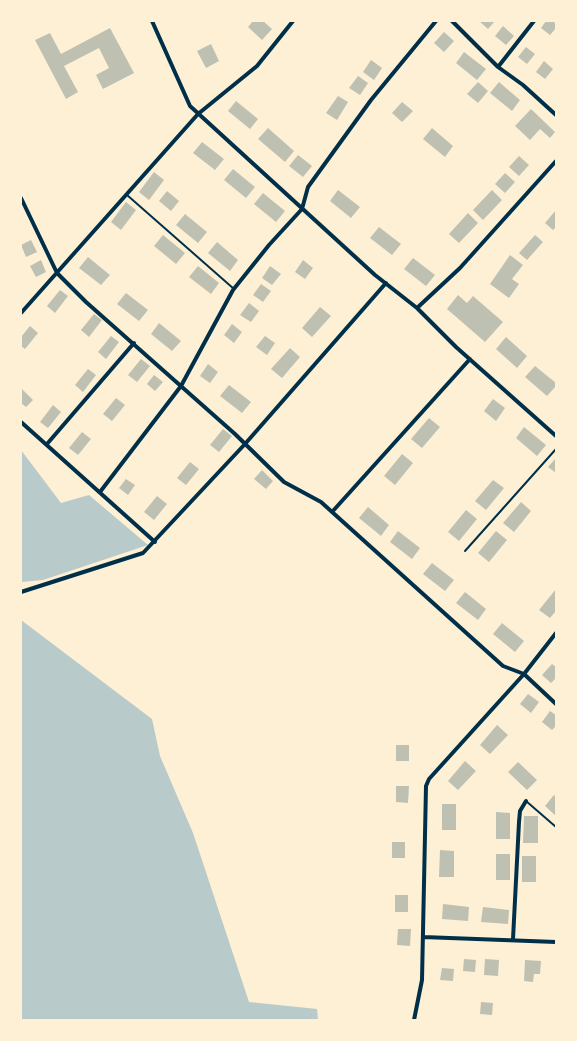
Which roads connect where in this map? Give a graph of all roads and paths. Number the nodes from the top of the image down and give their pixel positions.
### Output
1 (152, 21) edge
2 (294, 21) edge
3 (436, 21) edge
4 (452, 21) edge
5 (534, 21) edge
6 (498, 67) junction
7 (198, 114) junction
8 (556, 115) edge
9 (556, 161) edge
10 (127, 194) junction
11 (21, 198) edge
12 (302, 209) junction
13 (56, 273) junction
14 (386, 283) junction
15 (234, 289) junction
16 (417, 308) junction
17 (21, 314) edge
18 (134, 343) junction
19 (470, 359) junction
20 (181, 386) junction
21 (21, 422) edge
22 (556, 436) edge
23 (47, 444) junction
24 (245, 444) junction
25 (556, 449) edge
26 (100, 492) junction
27 (332, 512) junction
28 (155, 542) junction
29 (465, 551) dead end
30 (21, 592) edge
31 (556, 633) edge
32 (524, 674) junction
33 (556, 704) edge
34 (526, 801) joint
35 (556, 827) edge
36 (423, 937) junction
37 (513, 939) junction
38 (556, 942) edge
39 (414, 1020) edge

1 - 7 street
2 - 7 street
3 - 12 street
4 - 6 street
5 - 6 street
6 - 8 street
7 - 10 street
7 - 12 street
9 - 16 street
10 - 13 street
10 - 15 lane
11 - 13 street
12 - 14 street
12 - 15 street
13 - 17 street
13 - 18 street
14 - 16 street
14 - 24 street
15 - 20 street
16 - 19 street
18 - 20 street
18 - 23 street
19 - 22 street
19 - 27 street
20 - 24 street
20 - 26 street
21 - 23 street
23 - 26 street
24 - 27 street
24 - 28 street
25 - 29 lane
26 - 28 street
27 - 32 street
28 - 30 street
31 - 32 street
32 - 33 street
32 - 36 street
34 - 35 lane
34 - 37 street
36 - 37 street
36 - 39 street
37 - 38 street

